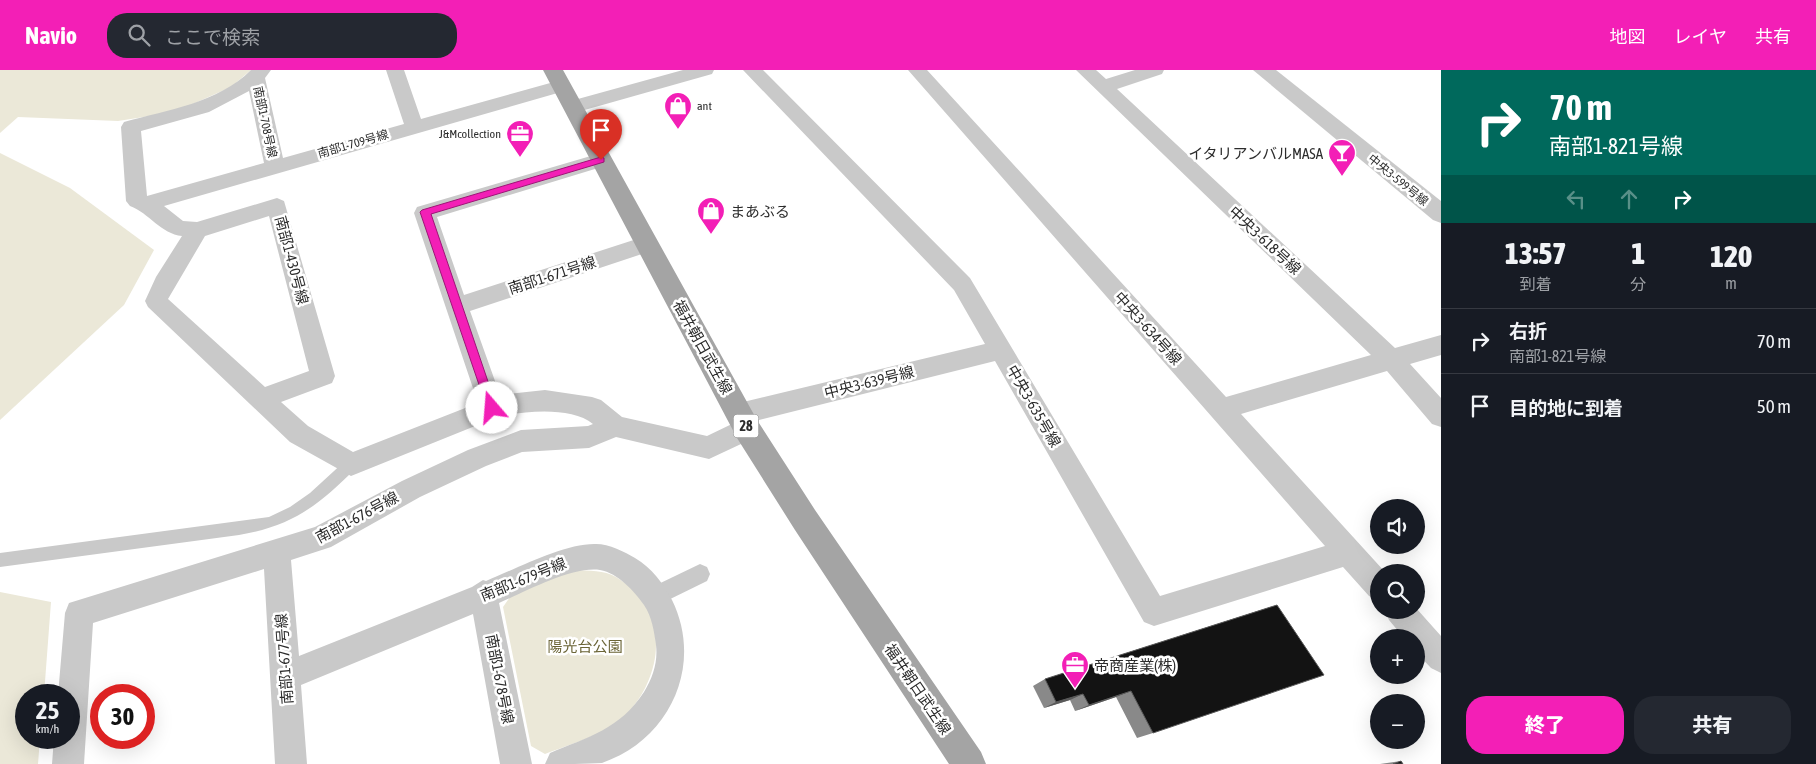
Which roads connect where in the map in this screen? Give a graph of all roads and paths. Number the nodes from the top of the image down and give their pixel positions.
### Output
1 (395, 70) edge
2 (705, 70) edge
3 (752, 70) edge
4 (917, 70) edge
5 (1085, 70) edge
6 (1155, 70) edge
7 (1263, 70) edge
8 (259, 74) edge
9 (1103, 87) junction
10 (563, 88) edge
11 (414, 126) junction
12 (601, 160) junction
13 (275, 166) junction
14 (146, 204) junction
15 (1441, 214) edge
16 (197, 230) junction
17 (646, 244) junction
18 (458, 306) junction
19 (1441, 345) edge
20 (1000, 350) junction
21 (1392, 360) junction
22 (262, 398) junction
23 (492, 408) junction
24 (1221, 409) junction
25 (1441, 416) edge
26 (743, 421) junction
27 (615, 426) junction
28 (350, 464) junction
29 (1348, 552) junction
30 (276, 553) junction
31 (0, 560) edge
32 (700, 574) dead end
33 (1370, 576) edge
34 (484, 594) junction
35 (656, 596) junction
36 (1407, 619) edge
37 (1441, 658) edge
38 (286, 676) junction
39 (68, 764) edge
40 (291, 764) edge
41 (516, 764) edge
42 (561, 764) edge
43 (969, 764) edge

1 - 11 street
2 - 10 street, 南部1-709号線
3 - 20 street, 中央3-635号線
4 - 24 street, 中央3-634号線
5 - 9 street, 中央3-618号線
6 - 9 street
7 - 15 street, 中央3-599号線
8 - 13 street, 南部1-708号線
8 - 14 street
9 - 21 street, 中央3-618号線
10 - 11 street, 南部1-709号線
10 - 12 main road, 福井朝日武生線 / 28
11 - 13 street, 南部1-709号線
12 - 17 main road, 福井朝日武生線 / 28
12 - 18 street
13 - 14 street, 南部1-709号線
14 - 16 street
16 - 22 street
16 - 22 street, 南部1-430号線
17 - 18 street, 南部1-671号線
17 - 26 main road, 福井朝日武生線 / 28
18 - 23 street
19 - 21 street
20 - 26 street, 中央3-639号線
20 - 29 street, 中央3-635号線
21 - 24 street
21 - 25 street, 中央3-618号線
22 - 28 street
23 - 27 street
23 - 28 street
24 - 29 street, 中央3-634号線
26 - 27 street
26 - 43 main road, 福井朝日武生線 / 28
27 - 30 street, 南部1-676号線
28 - 31 lane
29 - 33 street, 中央3-634号線
30 - 38 street, 南部1-677号線
30 - 39 street, 南部1-676号線
32 - 35 street
34 - 35 street, 南部1-679号線
34 - 38 street, 南部1-679号線
34 - 41 street, 南部1-678号線
35 - 42 street, 南部1-679号線
36 - 37 street
38 - 40 street, 南部1-677号線

